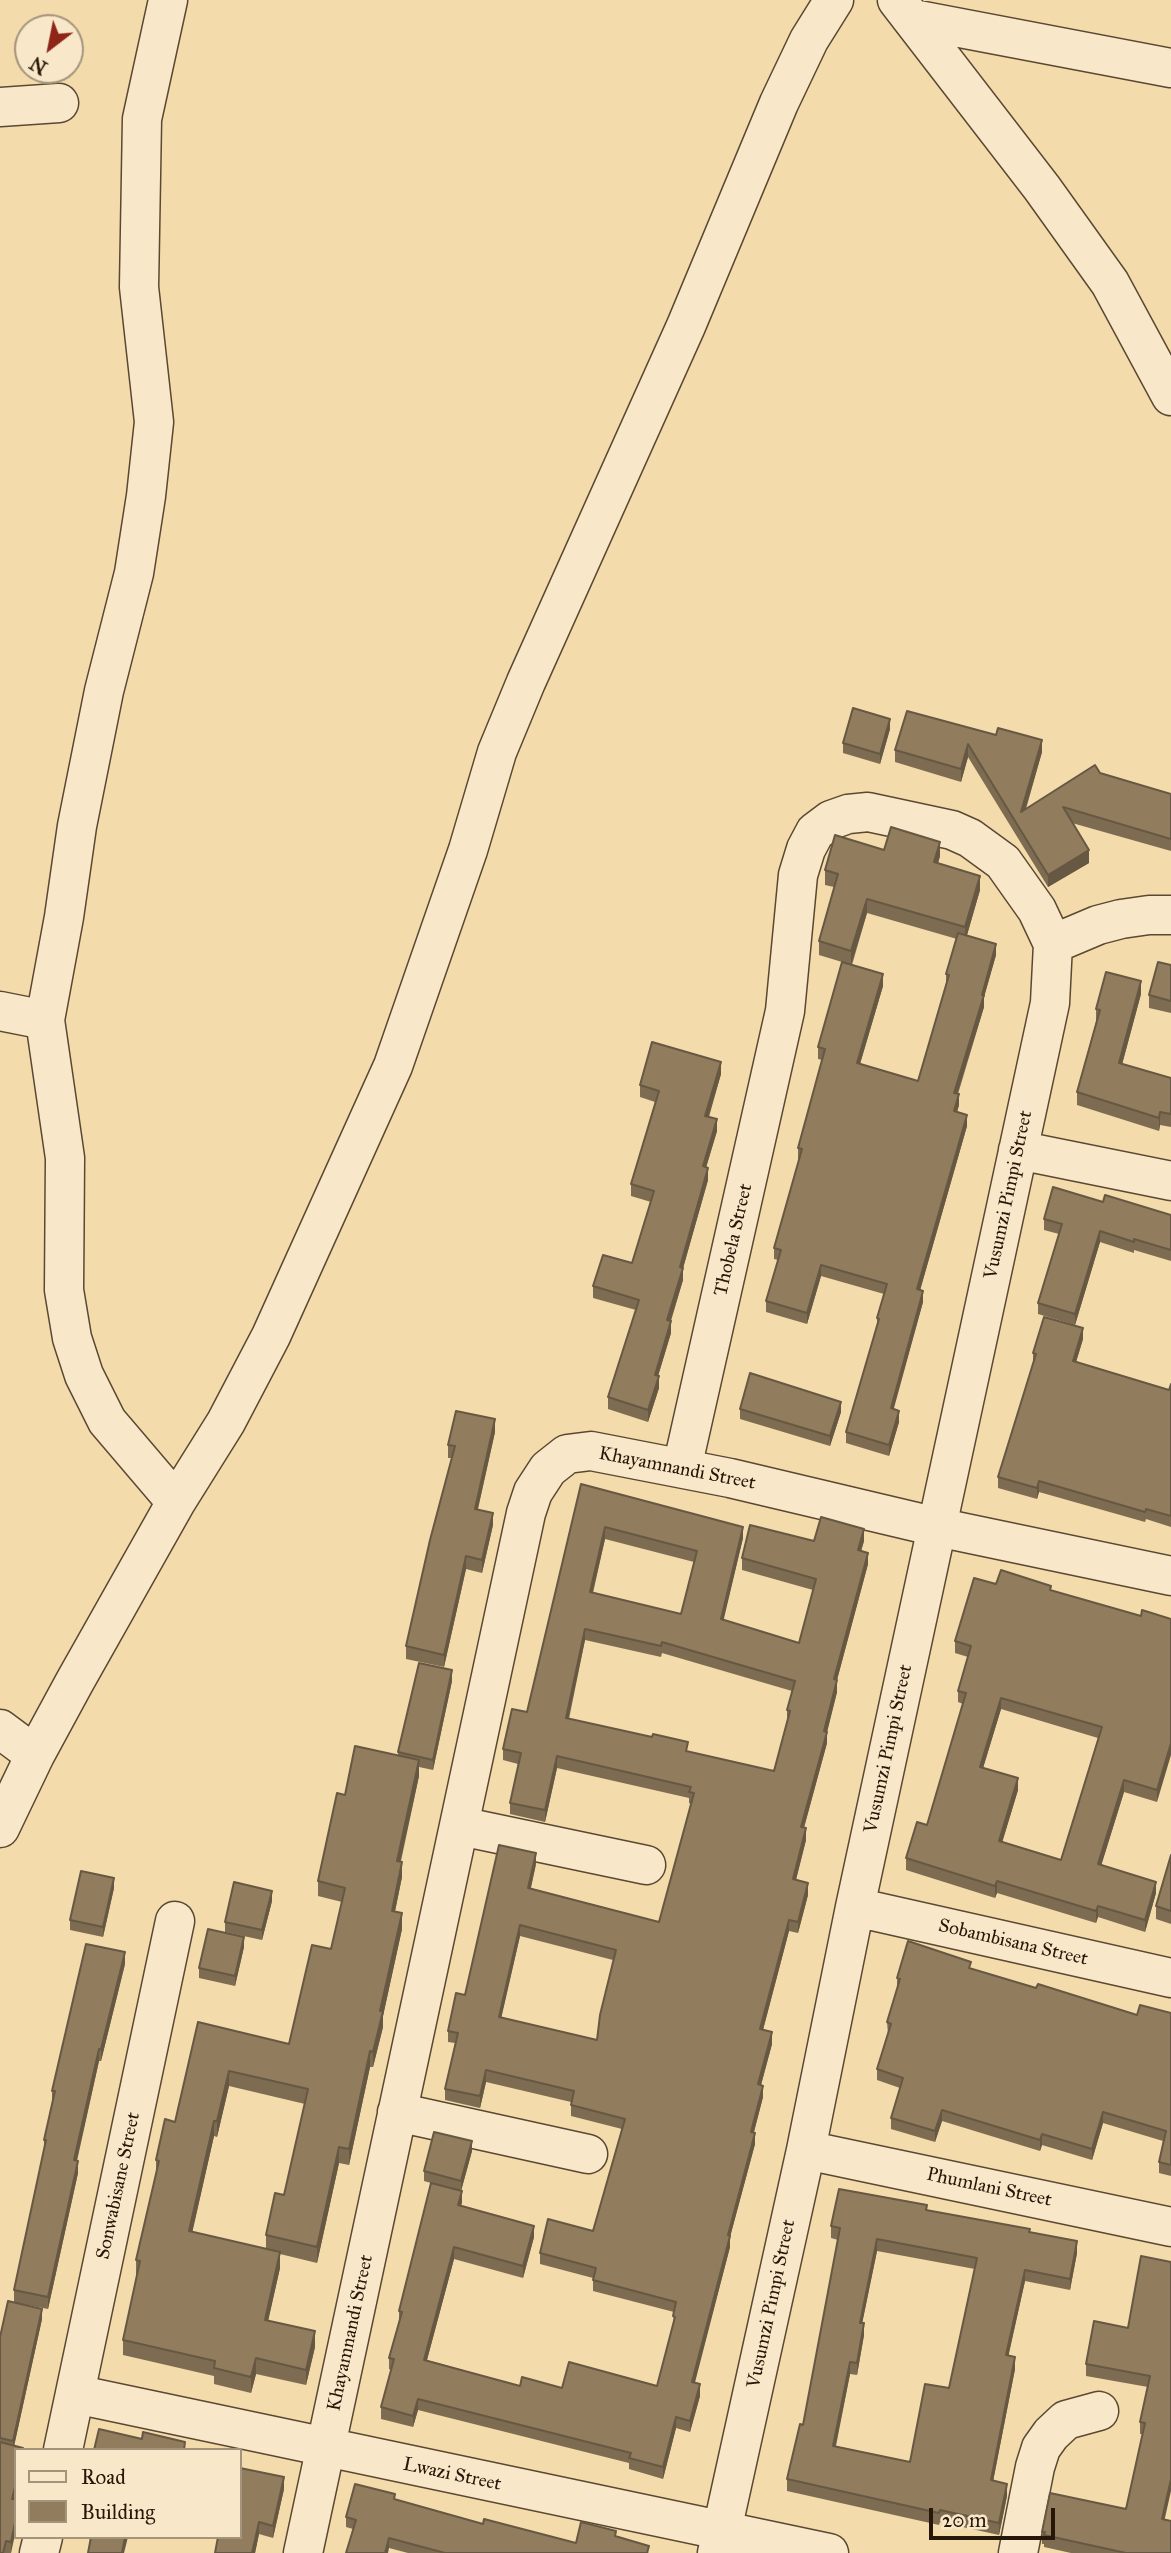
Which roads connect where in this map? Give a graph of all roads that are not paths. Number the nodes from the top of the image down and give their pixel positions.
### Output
1 (168, 0) edge
2 (834, 0) edge
3 (905, 9) edge
4 (1171, 68) edge
5 (59, 103) dead end
6 (0, 107) edge
7 (1171, 396) edge
8 (868, 812) joint
9 (1171, 915) edge
10 (1053, 944) junction
11 (0, 1011) edge
12 (45, 1020) junction
13 (1018, 1150) junction
14 (1171, 1181) edge
15 (682, 1468) junction
16 (176, 1502) junction
17 (937, 1527) junction
18 (1171, 1576) edge
19 (0, 1729) edge
20 (35, 1755) junction
21 (460, 1826) junction
22 (0, 1828) edge
23 (646, 1864) dead end
24 (855, 1907) junction
25 (175, 1921) dead end
26 (1171, 1978) edge
27 (397, 2112) junction
28 (806, 2150) junction
29 (588, 2154) dead end
30 (1171, 2227) edge
31 (75, 2394) junction
32 (1099, 2411) dead end
33 (63, 2448) edge
34 (326, 2448) junction
35 (720, 2542) edge
36 (303, 2553) edge
37 (829, 2553) edge
38 (1018, 2553) edge

1 - 12 street
2 - 16 street
3 - 4 street
3 - 7 street
5 - 6 street
8 - 10 street, Vusumzi Pimpi Street
8 - 15 street, Thobela Street
9 - 10 street
10 - 13 street, Vusumzi Pimpi Street
11 - 12 street
12 - 16 street
13 - 14 street
13 - 17 street, Vusumzi Pimpi Street
15 - 17 street, Khayamnandi Street
15 - 21 street, Khayamnandi Street
16 - 20 street
17 - 18 street, Khayamnandi Street
17 - 24 street, Vusumzi Pimpi Street
19 - 20 street
20 - 22 street
21 - 23 street
21 - 27 street, Khayamnandi Street
24 - 26 street, Sobambisana Street
24 - 28 street, Vusumzi Pimpi Street
25 - 31 street, Sonwabisane Street
27 - 29 street
27 - 34 street, Khayamnandi Street
28 - 30 street, Phumlani Street
28 - 35 street, Vusumzi Pimpi Street
31 - 33 street, Sonwabisane Street
31 - 34 street, Lwazi Street
32 - 38 street
34 - 35 street, Lwazi Street
34 - 36 street, Khayamnandi Street
35 - 37 street, Lwazi Street

